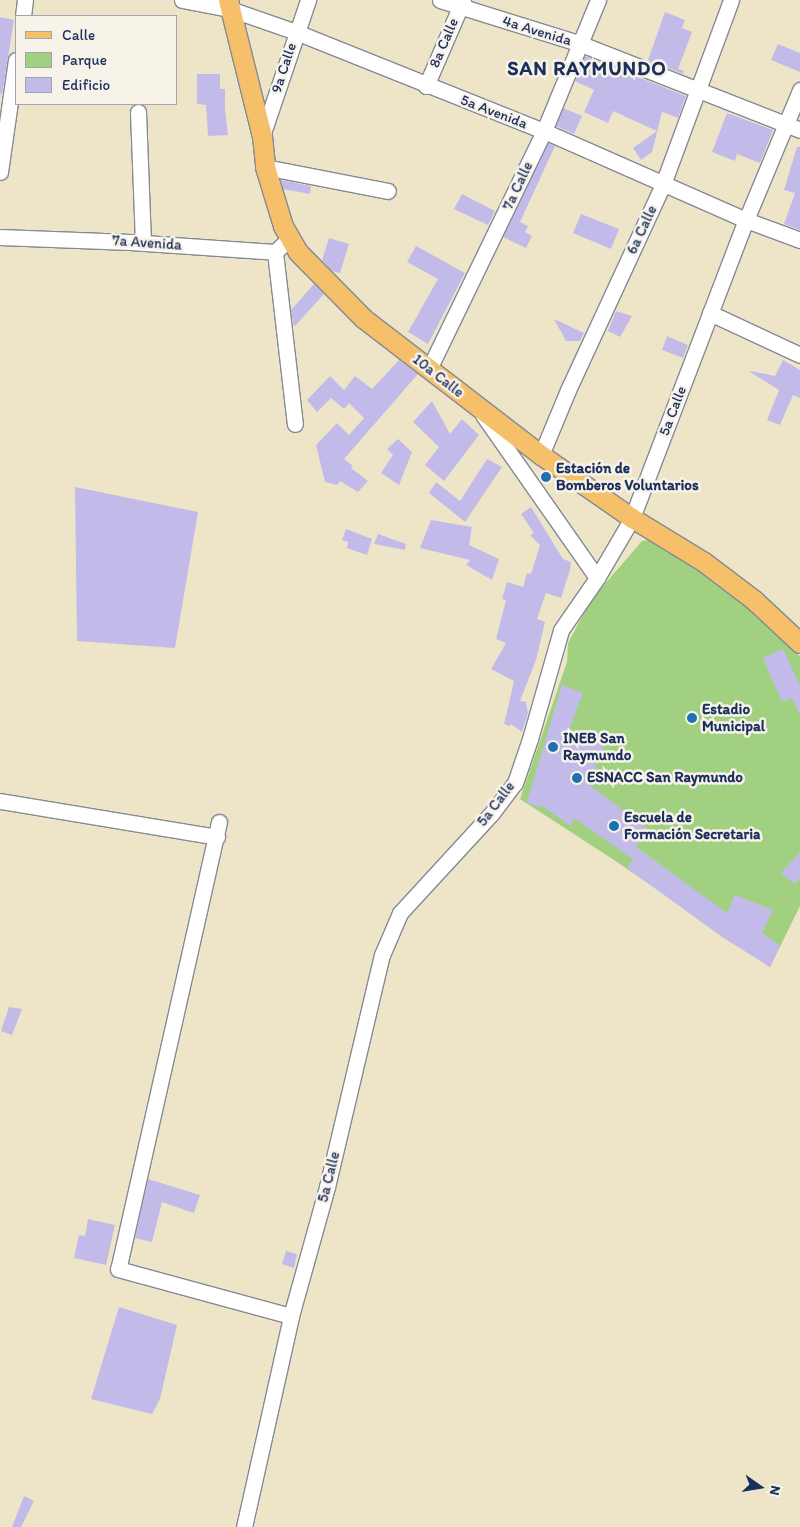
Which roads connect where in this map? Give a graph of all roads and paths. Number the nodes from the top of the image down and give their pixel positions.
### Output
1 (25, 0) edge
2 (182, 0) edge
3 (308, 0) edge
4 (440, 0) edge
5 (598, 0) edge
6 (731, 0) edge
7 (229, 4) edge
8 (461, 4) edge
9 (23, 15) edge
10 (296, 32) junction
11 (581, 44) junction
12 (15, 67) edge
13 (426, 86) junction
14 (800, 90) edge
15 (698, 91) junction
16 (138, 112) dead end
17 (793, 128) edge
18 (544, 131) junction
19 (262, 136) junction
20 (265, 167) junction
21 (0, 172) edge
22 (663, 184) junction
23 (388, 191) dead end
24 (746, 220) junction
25 (0, 237) edge
26 (289, 239) junction
27 (800, 240) edge
28 (143, 243) junction
29 (274, 252) junction
30 (710, 313) junction
31 (800, 355) edge
32 (429, 369) junction
33 (478, 407) junction
34 (295, 424) dead end
35 (542, 455) junction
36 (632, 518) junction
37 (598, 578) junction
38 (800, 643) edge
39 (0, 802) edge
40 (219, 822) dead end
41 (217, 837) junction
42 (291, 1316) junction
43 (244, 1527) edge

1 - 9 street
2 - 7 street, 5a Avenida
3 - 10 street, 9a Calle
4 - 8 street, 4a Avenida
5 - 11 street, 7a Calle
6 - 15 street, 6a Calle
7 - 10 street, 5a Avenida
7 - 19 main road, 10a Calle
8 - 11 street, 4a Avenida
8 - 13 street, 8a Calle
10 - 13 street, 5a Avenida
10 - 19 street, 9a Calle
11 - 15 street, 4a Avenida
11 - 18 street, 7a Calle
12 - 21 street
13 - 18 street, 5a Avenida
14 - 17 street, 5a Calle
15 - 17 street, 4a Avenida
15 - 22 street, 6a Calle
16 - 28 street
17 - 24 street, 5a Calle
18 - 22 street, 5a Avenida
18 - 32 street, 7a Calle
19 - 20 main road, 10a Calle
20 - 23 street
20 - 26 main road, 10a Calle
22 - 24 street, 5a Avenida
22 - 35 street, 6a Calle
24 - 27 street, 5a Avenida
24 - 30 street, 5a Calle
25 - 28 street, 7a Avenida
26 - 29 street
26 - 32 main road, 10a Calle
28 - 29 street, 7a Avenida
29 - 34 street
30 - 31 street
30 - 36 street, 5a Calle
32 - 33 main road, 10a Calle
33 - 35 main road, 10a Calle
33 - 37 street
35 - 36 main road, 10a Calle
36 - 37 street, 5a Calle
36 - 38 main road, 10a Calle
37 - 42 street, 5a Calle
39 - 41 street
40 - 41 street
41 - 42 street
42 - 43 street, 5a Calle

